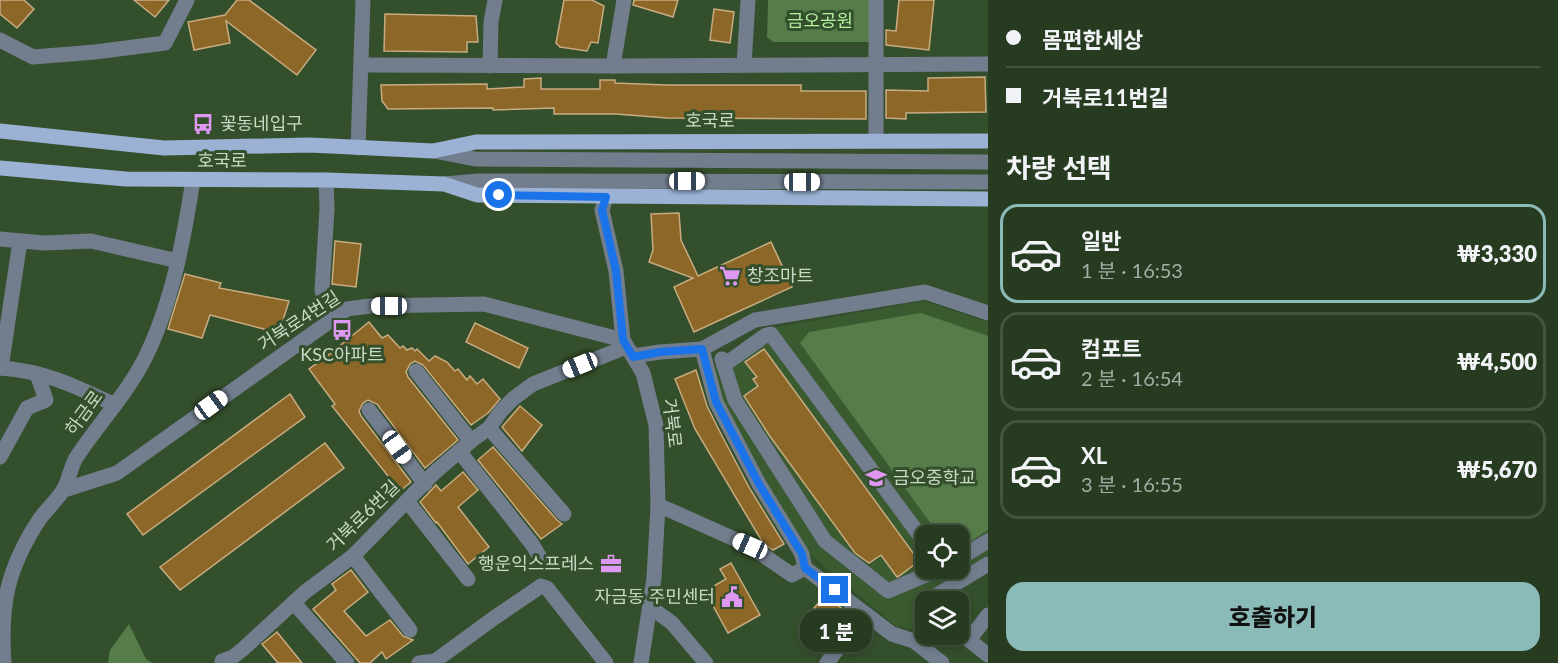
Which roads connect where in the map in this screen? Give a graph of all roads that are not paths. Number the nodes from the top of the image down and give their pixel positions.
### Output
1 (187, 0) edge
2 (363, 0) edge
3 (495, 0) edge
4 (624, 0) edge
5 (748, 0) edge
6 (876, 0) edge
7 (0, 40) edge
8 (744, 64) junction
9 (988, 64) edge
10 (363, 65) junction
11 (876, 65) junction
12 (490, 66) junction
13 (613, 66) junction
14 (0, 131) edge
15 (876, 140) junction
16 (988, 141) edge
17 (358, 148) junction
18 (433, 151) junction
19 (988, 162) edge
20 (0, 168) edge
21 (194, 180) junction
22 (326, 180) junction
23 (988, 182) edge
24 (444, 184) junction
25 (606, 197) junction
26 (988, 199) edge
27 (0, 239) edge
28 (20, 241) junction
29 (178, 261) junction
30 (988, 313) edge
31 (330, 320) junction
32 (627, 348) junction
33 (702, 349) junction
34 (0, 368) edge
35 (416, 370) dead end
36 (37, 374) junction
37 (115, 405) junction
38 (369, 410) dead end
39 (489, 428) junction
40 (465, 446) junction
41 (0, 457) edge
42 (424, 484) junction
43 (64, 490) junction
44 (407, 501) junction
45 (658, 505) junction
46 (564, 514) dead end
47 (915, 529) edge
48 (988, 541) edge
49 (969, 552) edge
50 (353, 556) junction
51 (544, 564) dead end
52 (988, 564) edge
53 (805, 568) junction
54 (468, 579) dead end
55 (916, 579) edge
56 (943, 591) edge
57 (294, 603) junction
58 (650, 607) junction
59 (864, 613) junction
60 (988, 615) edge
61 (410, 630) dead end
62 (988, 655) edge
63 (4, 663) edge
64 (223, 663) edge
65 (347, 663) edge
66 (419, 663) edge
67 (606, 663) edge
68 (641, 663) edge
69 (706, 663) edge
70 (827, 663) edge
71 (942, 663) edge

1 - 7 street
2 - 10 street
3 - 12 street
4 - 13 street
5 - 8 street
6 - 11 street
8 - 11 street
8 - 13 street
9 - 11 street
10 - 12 street
10 - 17 street
11 - 15 street
12 - 13 street
14 - 17 main road, 호국로
15 - 16 main road, 호국로
15 - 18 main road, 호국로
17 - 18 main road, 호국로
18 - 19 street, 호국로
20 - 21 main road, 호국로
21 - 22 main road, 호국로
21 - 29 street, 하금로
22 - 24 main road, 호국로
22 - 31 street
23 - 24 street, 호국로
24 - 25 main road, 호국로
25 - 26 main road, 호국로
25 - 32 street, 거북로
27 - 28 street
28 - 29 street
28 - 34 street
29 - 37 street, 하금로
30 - 33 street
31 - 32 street, 거북로4번길
31 - 43 street, 거북로4번길
32 - 33 street
32 - 39 street, 거북로6번길
32 - 45 street, 거북로
33 - 53 street
34 - 36 street
35 - 40 street
36 - 37 street
36 - 41 street
37 - 43 street, 하금로
38 - 42 street
39 - 40 street, 거북로6번길
39 - 46 street
40 - 42 street, 거북로6번길
40 - 51 street
42 - 44 street, 거북로6번길
43 - 63 street, 하금로
44 - 50 street, 거북로6번길
44 - 54 street
45 - 53 street
45 - 58 street, 거북로
47 - 55 street
48 - 49 street
50 - 57 street, 거북로6번길
50 - 61 street
52 - 56 street
53 - 59 street
57 - 64 street, 거북로6번길
57 - 65 street
58 - 68 street, 거북로
58 - 69 street
59 - 70 street
59 - 71 street
60 - 62 street
66 - 67 street

